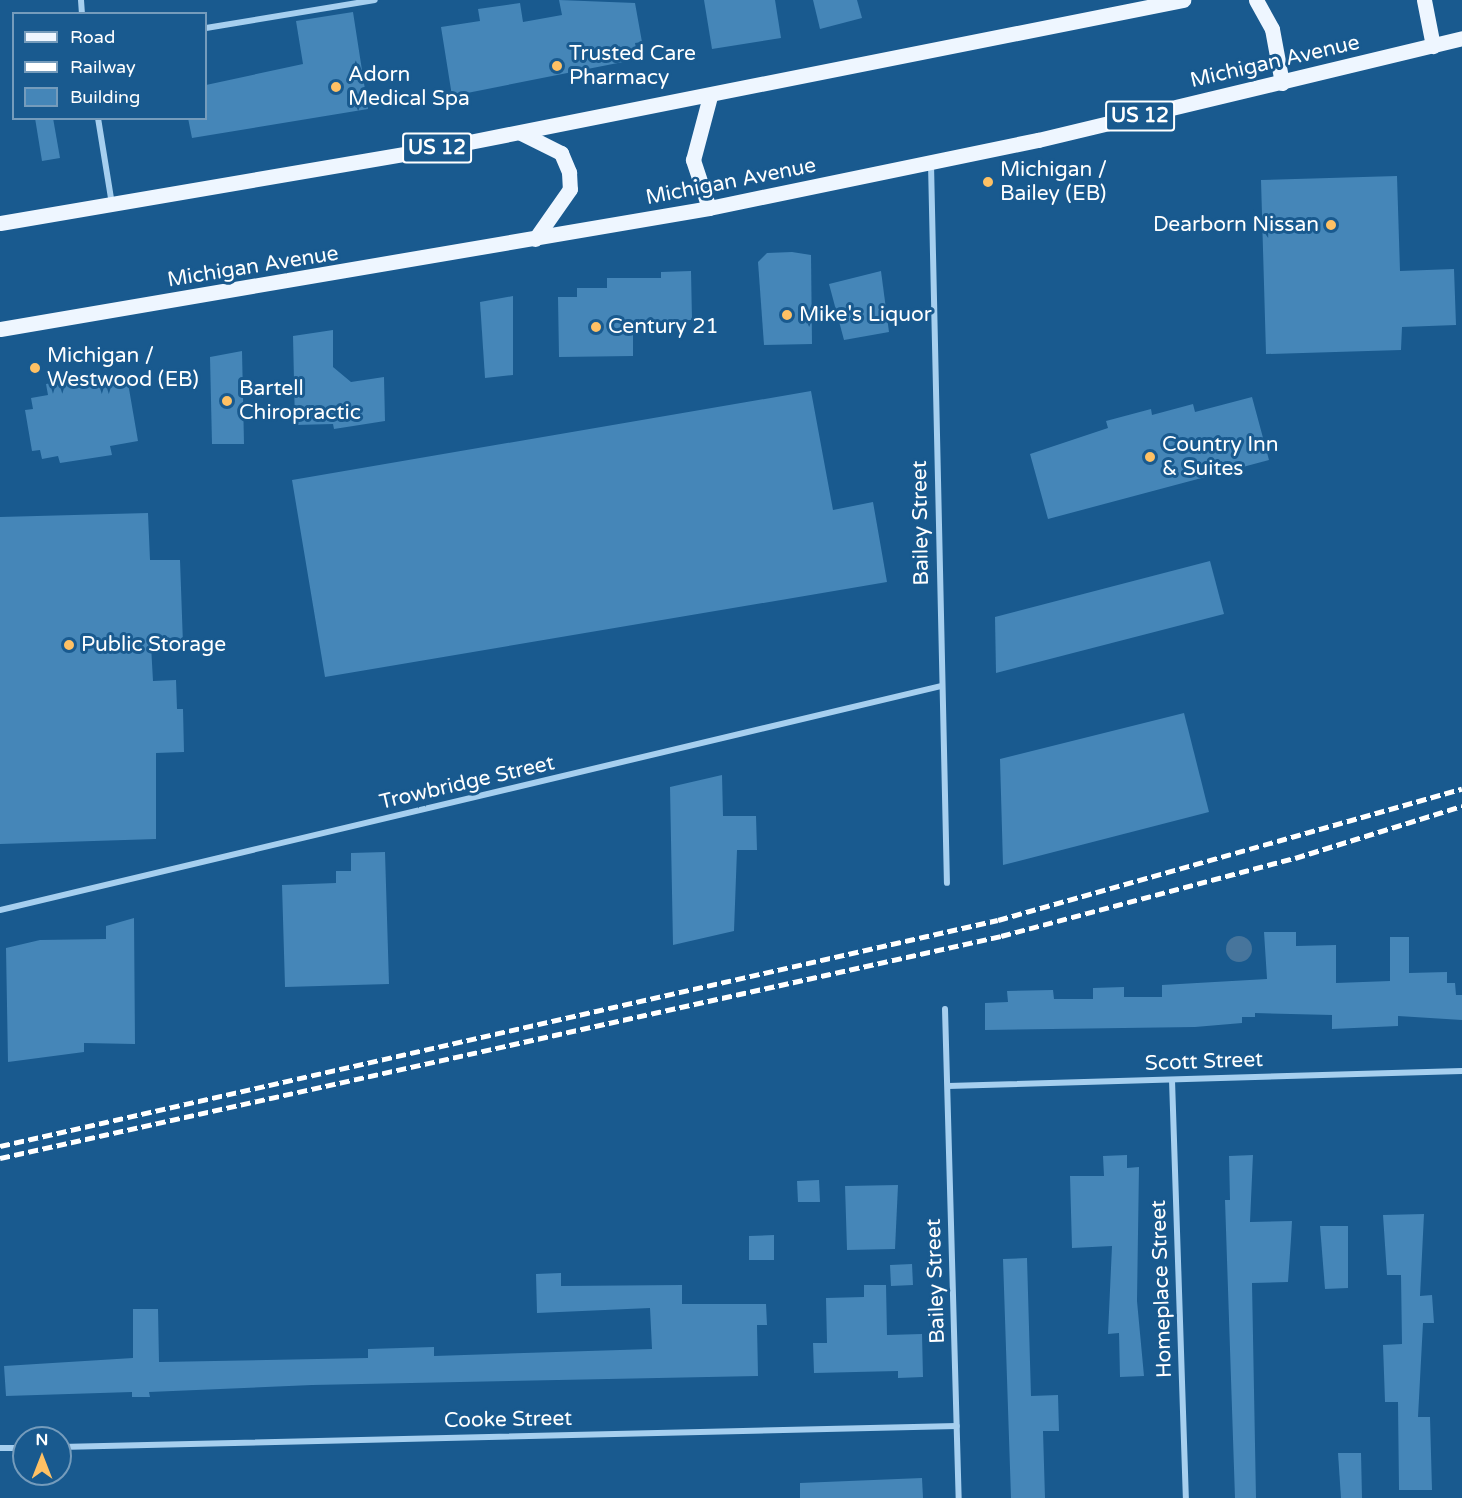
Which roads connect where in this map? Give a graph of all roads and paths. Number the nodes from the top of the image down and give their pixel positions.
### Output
1 (375, 0) edge
2 (1183, 0) edge
3 (1256, 0) edge
4 (1424, 0) edge
5 (207, 28) edge
6 (1462, 38) edge
7 (1433, 46) junction
8 (1282, 83) junction
9 (710, 96) junction
10 (98, 120) edge
11 (519, 132) junction
12 (930, 163) junction
13 (112, 207) junction
14 (709, 208) junction
15 (0, 223) edge
16 (535, 240) junction
17 (0, 329) edge
18 (941, 686) junction
19 (947, 883) dead end
20 (0, 910) edge
21 (945, 1009) dead end
22 (1462, 1071) edge
23 (1172, 1080) junction
24 (948, 1086) junction
25 (957, 1426) junction
26 (72, 1447) edge
27 (959, 1498) edge
28 (1186, 1498) edge

1 - 5 street
2 - 9 main road, US 12
3 - 8 main road
4 - 7 main road
6 - 7 main road, Michigan Avenue / US 12
7 - 8 main road, Michigan Avenue / US 12
8 - 12 main road, Michigan Avenue / US 12
9 - 11 main road, US 12
9 - 14 main road
10 - 13 street
11 - 13 main road, US 12
11 - 16 main road
12 - 14 main road, Michigan Avenue / US 12
12 - 18 street, Bailey Street
13 - 15 main road, US 12
14 - 16 main road, Michigan Avenue / US 12
16 - 17 main road, Michigan Avenue / US 12
18 - 19 street, Bailey Street
18 - 20 street, Trowbridge Street
21 - 24 street, Bailey Street
22 - 23 street, Scott Street
23 - 24 street, Scott Street
23 - 28 street, Homeplace Street
24 - 25 street, Bailey Street
25 - 26 street, Cooke Street
25 - 27 street, Bailey Street

